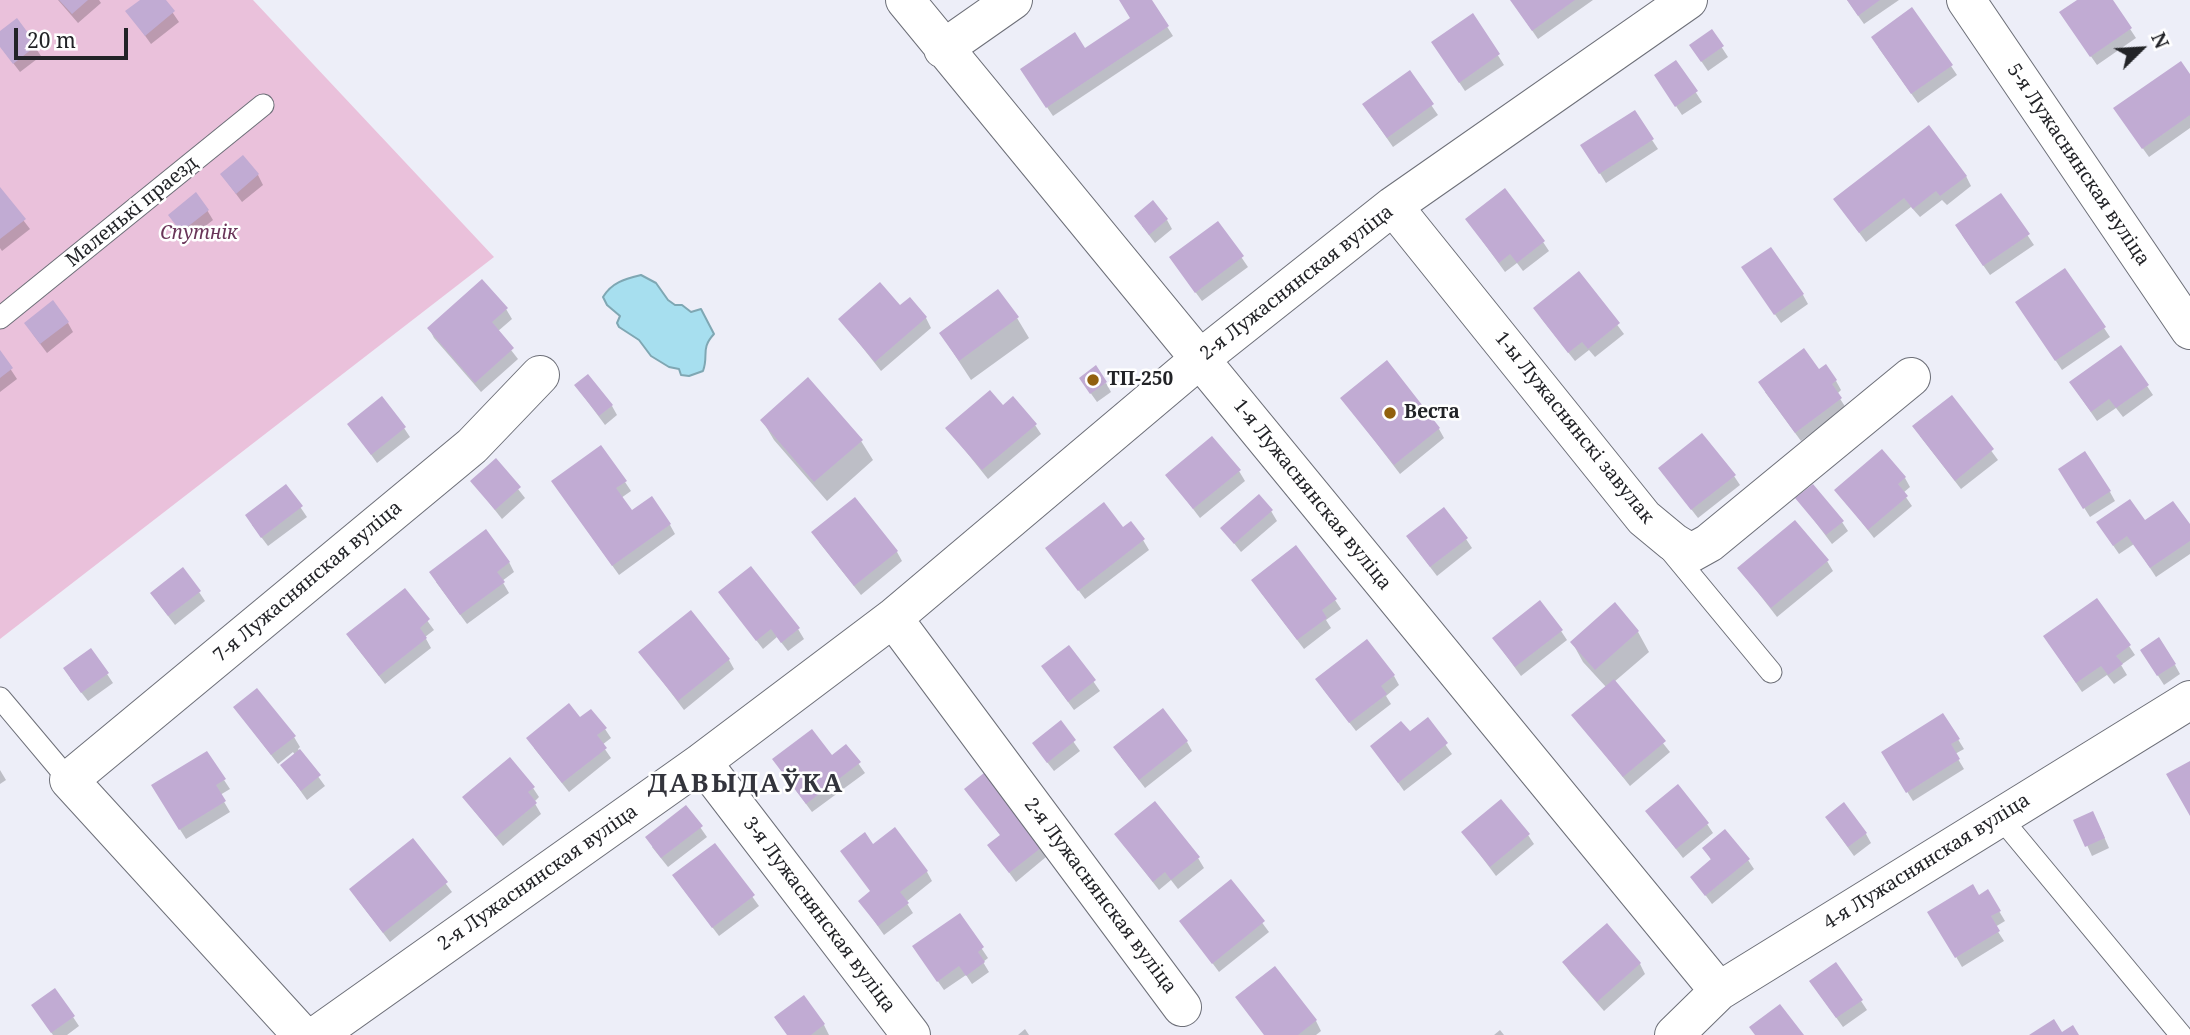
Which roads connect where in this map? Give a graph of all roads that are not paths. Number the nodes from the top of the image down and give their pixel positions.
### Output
1 (905, 0) edge
2 (1013, 0) edge
3 (1688, 0) edge
4 (1966, 0) edge
5 (943, 49) junction
6 (263, 105) dead end
7 (1393, 206) junction
8 (0, 318) edge
9 (2190, 330) edge
10 (1200, 359) junction
11 (540, 376) dead end
12 (1911, 377) dead end
13 (1644, 518) junction
14 (893, 618) junction
15 (1771, 673) dead end
16 (0, 698) edge
17 (2190, 700) edge
18 (702, 762) junction
19 (69, 780) junction
20 (2000, 817) junction
21 (1719, 991) junction
22 (1182, 1007) dead end
23 (302, 1035) edge
24 (317, 1035) edge
25 (911, 1035) edge
26 (1674, 1035) edge
27 (2181, 1035) edge

1 - 5 street, 1-я Лужаснянская вуліца
2 - 5 street
3 - 7 street, 2-я Лужаснянская вуліца
4 - 9 street, 5-я Лужаснянская вуліца
5 - 10 street, 1-я Лужаснянская вуліца
6 - 8 lane, Маленькі праезд
7 - 10 street, 2-я Лужаснянская вуліца
7 - 13 street, 1-ы Лужаснянскі завулак
10 - 14 street, 2-я Лужаснянская вуліца
10 - 21 street, 1-я Лужаснянская вуліца
11 - 19 street, 7-я Лужаснянская вуліца
12 - 13 street, 1-ы Лужаснянскі завулак
13 - 15 lane
14 - 18 street, 2-я Лужаснянская вуліца
14 - 22 street, 2-я Лужаснянская вуліца
16 - 19 lane
17 - 20 street, 4-я Лужаснянская вуліца
18 - 24 street, 2-я Лужаснянская вуліца
18 - 25 street, 3-я Лужаснянская вуліца
19 - 23 street
20 - 21 street, 4-я Лужаснянская вуліца
20 - 27 lane
21 - 26 street, 4-я Лужаснянская вуліца

